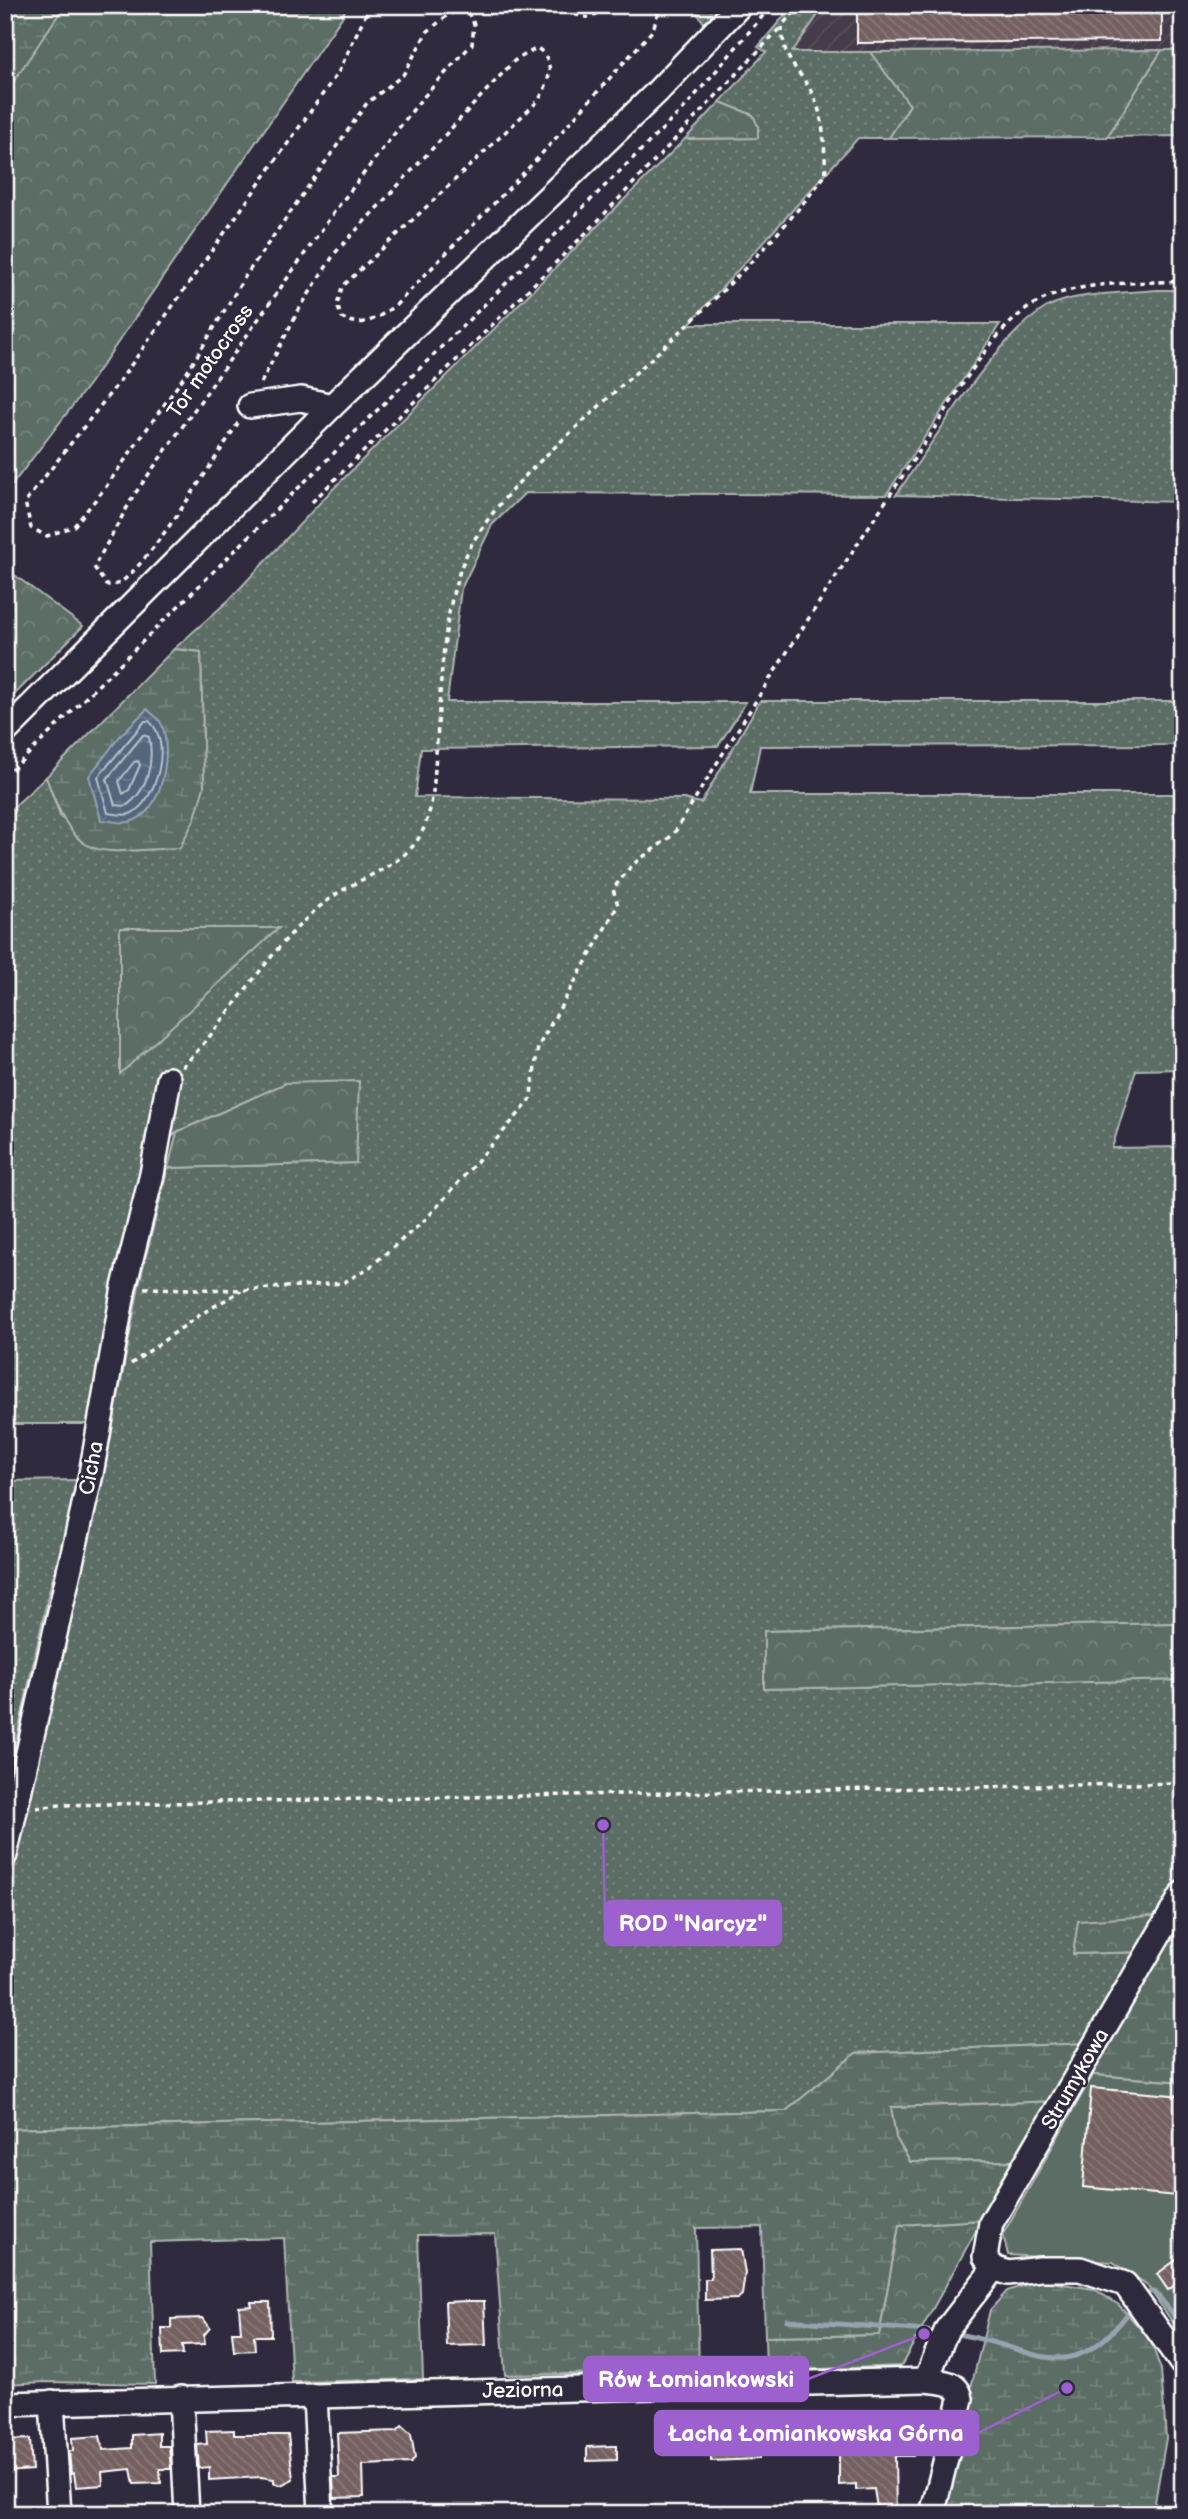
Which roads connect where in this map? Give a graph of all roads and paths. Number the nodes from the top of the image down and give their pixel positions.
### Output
1 (369, 5) edge
2 (557, 5) edge
3 (601, 5) edge
4 (660, 5) edge
5 (740, 5) edge
6 (772, 5) edge
7 (801, 5) edge
8 (782, 25) junction
9 (1183, 281) edge
10 (250, 406) junction
11 (332, 406) junction
12 (312, 502) dead end
13 (5, 732) edge
14 (5, 777) edge
15 (169, 1079) joint
16 (124, 1287) junction
17 (243, 1290) junction
18 (109, 1372) junction
19 (1183, 1783) edge
20 (27, 1809) dead end
21 (5, 1855) edge
22 (1183, 1893) edge
23 (994, 2268) junction
24 (1183, 2365) edge
25 (926, 2380) junction
26 (315, 2396) junction
27 (181, 2398) junction
28 (52, 2402) junction
29 (5, 2404) edge
30 (59, 2514) edge
31 (187, 2514) edge
32 (321, 2514) edge
33 (932, 2514) edge

1 - 10 path, Tor motocross
2 - 3 path
4 - 10 path, Tor motocross
5 - 11 street
6 - 14 path
7 - 8 path
8 - 12 path
8 - 15 path
9 - 17 path
10 - 11 street
11 - 13 street
15 - 16 street, Cicha
16 - 17 path
16 - 18 street, Cicha
17 - 18 path
18 - 21 street, Cicha
19 - 20 path
22 - 23 street, Strumykowa
23 - 24 street
23 - 25 street
25 - 26 street, Jeziorna
25 - 33 street, Jeziorna
26 - 27 street, Jeziorna
26 - 32 street
27 - 28 street, Jeziorna
27 - 31 street
28 - 29 street, Jeziorna
28 - 30 street

